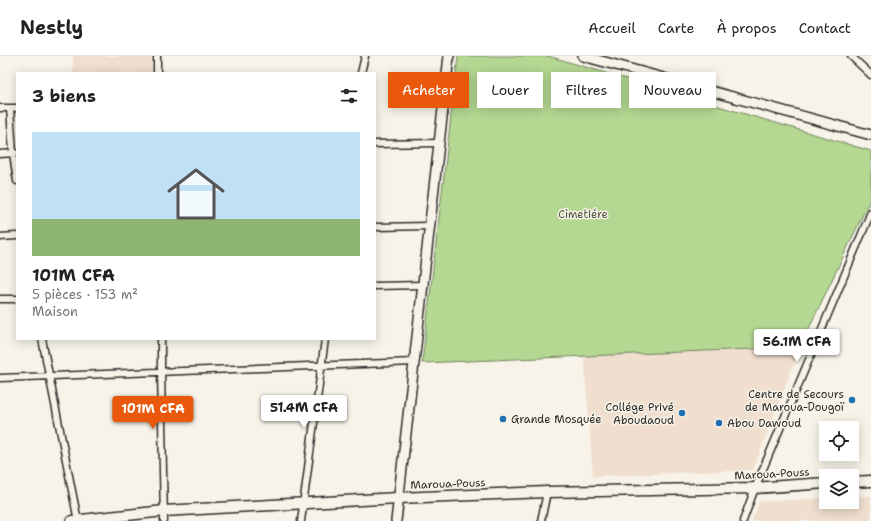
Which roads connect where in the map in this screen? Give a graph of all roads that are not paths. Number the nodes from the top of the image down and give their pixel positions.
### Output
1 (157, 56) edge
2 (365, 56) edge
3 (449, 56) edge
4 (583, 56) edge
5 (851, 56) edge
6 (157, 72) edge
7 (361, 72) edge
8 (871, 75) edge
9 (0, 108) edge
10 (10, 108) junction
11 (16, 108) edge
12 (871, 135) edge
13 (440, 143) junction
14 (376, 144) edge
15 (15, 153) edge
16 (0, 154) edge
17 (16, 167) edge
18 (871, 212) edge
19 (429, 226) junction
20 (376, 227) edge
21 (16, 236) edge
22 (0, 237) edge
23 (423, 285) junction
24 (376, 286) edge
25 (0, 299) edge
26 (16, 299) edge
27 (42, 340) edge
28 (161, 340) edge
29 (325, 340) edge
30 (414, 362) junction
31 (321, 366) junction
32 (161, 371) junction
33 (49, 376) junction
34 (0, 378) edge
35 (871, 481) edge
36 (859, 482) edge
37 (819, 484) edge
38 (755, 488) junction
39 (547, 492) junction
40 (398, 498) junction
41 (304, 503) junction
42 (164, 516) edge
43 (76, 521) edge
44 (301, 521) edge
45 (396, 521) edge
46 (541, 521) edge
47 (743, 521) edge

1 - 6 street
2 - 7 street
3 - 13 main road
4 - 12 main road
5 - 8 street
9 - 10 street
10 - 11 street
10 - 15 street
13 - 14 street
13 - 19 main road
15 - 16 street
15 - 17 street
18 - 38 street
19 - 20 street
19 - 23 main road
21 - 22 street
23 - 24 street
23 - 30 main road
25 - 26 street
27 - 33 street
28 - 32 street
29 - 31 street
30 - 31 street
30 - 40 main road
31 - 32 street
31 - 41 street
32 - 33 street
32 - 42 street
33 - 34 street
33 - 43 street
35 - 36 main road
37 - 38 main road, Maroua-Pouss
38 - 39 main road, Maroua-Pouss
38 - 47 street
39 - 40 main road, Maroua-Pouss
39 - 46 street
40 - 41 main road, Maroua-Pouss
40 - 45 main road
41 - 42 main road, Maroua-Pouss
41 - 44 street
42 - 43 main road, Maroua-Pouss

